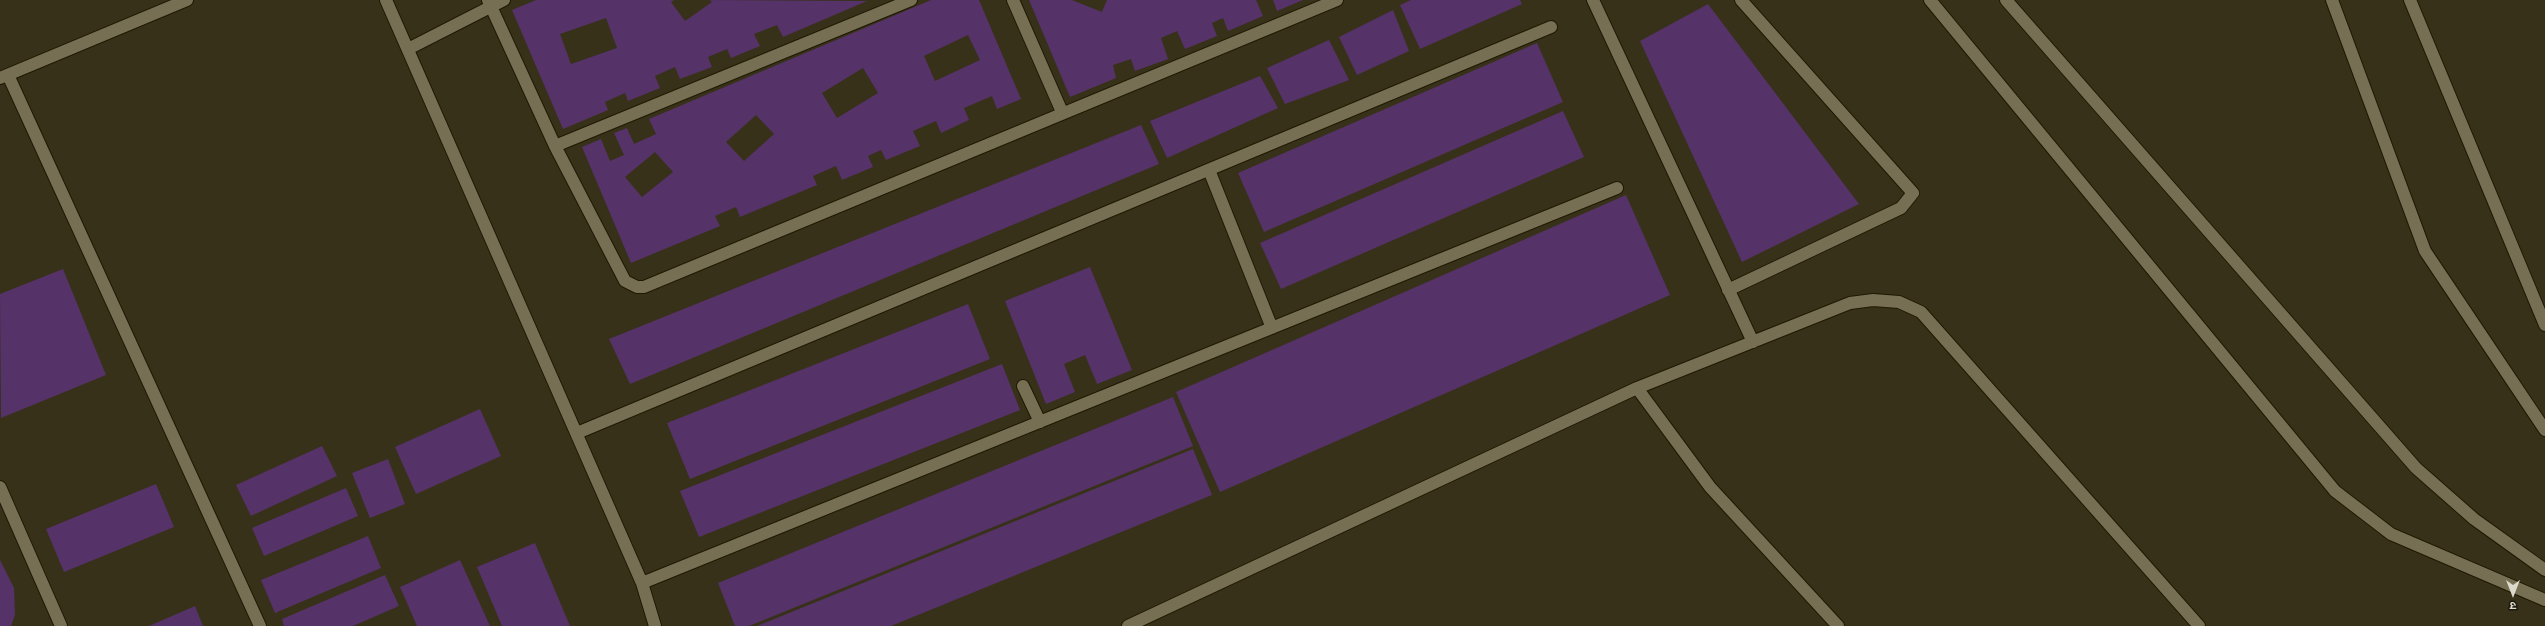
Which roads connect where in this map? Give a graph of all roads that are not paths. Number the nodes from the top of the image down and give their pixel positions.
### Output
1 (187, 0) edge
2 (386, 0) edge
3 (504, 0) edge
4 (911, 0) edge
5 (1013, 0) edge
6 (1337, 0) edge
7 (1593, 0) edge
8 (1740, 0) edge
9 (1930, 0) edge
10 (2006, 0) edge
11 (2332, 0) edge
12 (2410, 0) edge
13 (489, 3) edge
14 (1551, 27) dead end
15 (408, 49) junction
16 (4, 76) edge
17 (1062, 112) junction
18 (555, 146) junction
19 (1209, 170) junction
20 (1617, 188) dead end
21 (1728, 290) junction
22 (2545, 325) edge
23 (1272, 328) junction
24 (1753, 342) junction
25 (1023, 386) dead end
26 (1637, 388) junction
27 (1040, 422) junction
28 (2545, 430) edge
29 (577, 433) junction
30 (0, 487) edge
31 (2545, 570) edge
32 (642, 583) junction
33 (2545, 600) edge
34 (61, 626) edge
35 (260, 626) edge
36 (655, 626) edge
37 (1128, 626) edge
38 (1838, 626) edge
39 (2199, 626) edge

1 - 16 street
2 - 15 street
3 - 13 street
4 - 18 street
5 - 17 street
6 - 17 street
7 - 21 street
8 - 21 street
9 - 33 street
10 - 31 street
11 - 28 street
12 - 22 street
13 - 15 street
13 - 18 street
14 - 19 street
15 - 29 street
16 - 35 street
17 - 18 street
19 - 23 street
19 - 29 street
20 - 23 street
21 - 24 street
23 - 27 street
24 - 26 street
24 - 39 street
25 - 27 street
26 - 37 street
26 - 38 street
27 - 32 street
29 - 32 street
30 - 34 street
32 - 36 street

